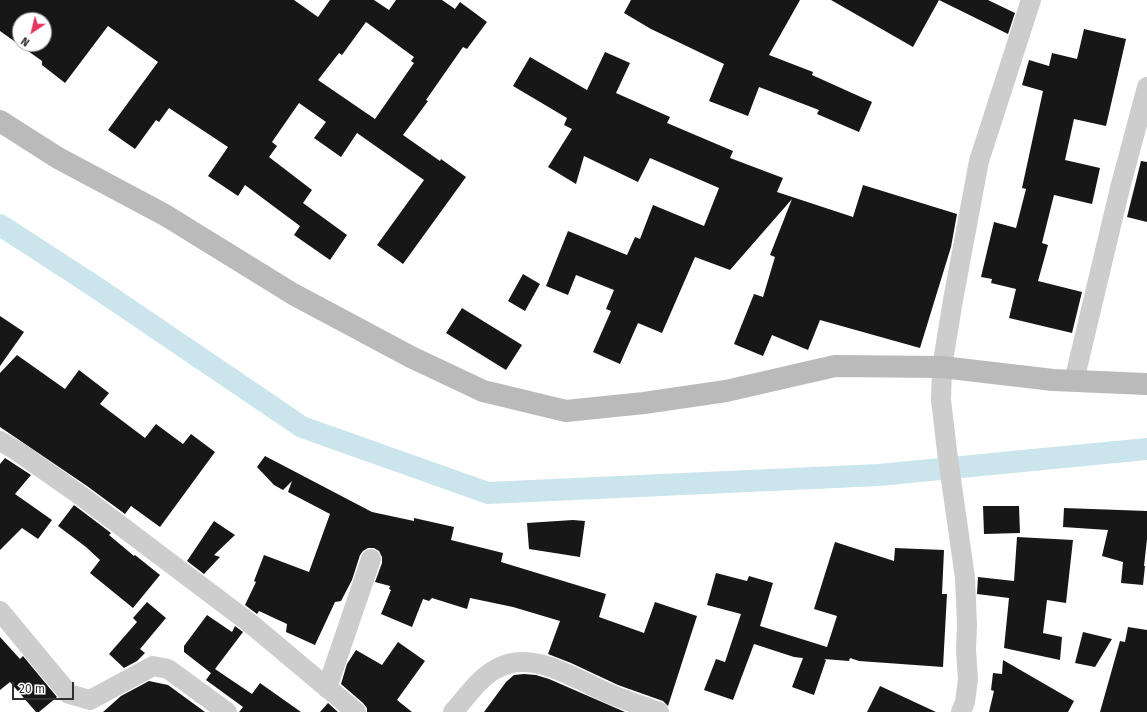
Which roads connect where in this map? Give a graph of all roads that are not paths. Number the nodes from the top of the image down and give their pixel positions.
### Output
1 (1031, 0) edge
2 (1147, 87) edge
3 (0, 121) edge
4 (942, 367) junction
5 (1074, 381) junction
6 (1147, 384) edge
7 (0, 441) edge
8 (371, 558) dead end
9 (0, 611) edge
10 (328, 688) junction
11 (227, 712) edge
12 (356, 712) edge
13 (453, 712) edge
14 (659, 712) edge
15 (961, 712) edge

1 - 4 street
2 - 5 street
3 - 4 street
4 - 5 street
4 - 15 street
5 - 6 street
7 - 10 street
8 - 10 street
9 - 11 street
10 - 12 street
13 - 14 street

